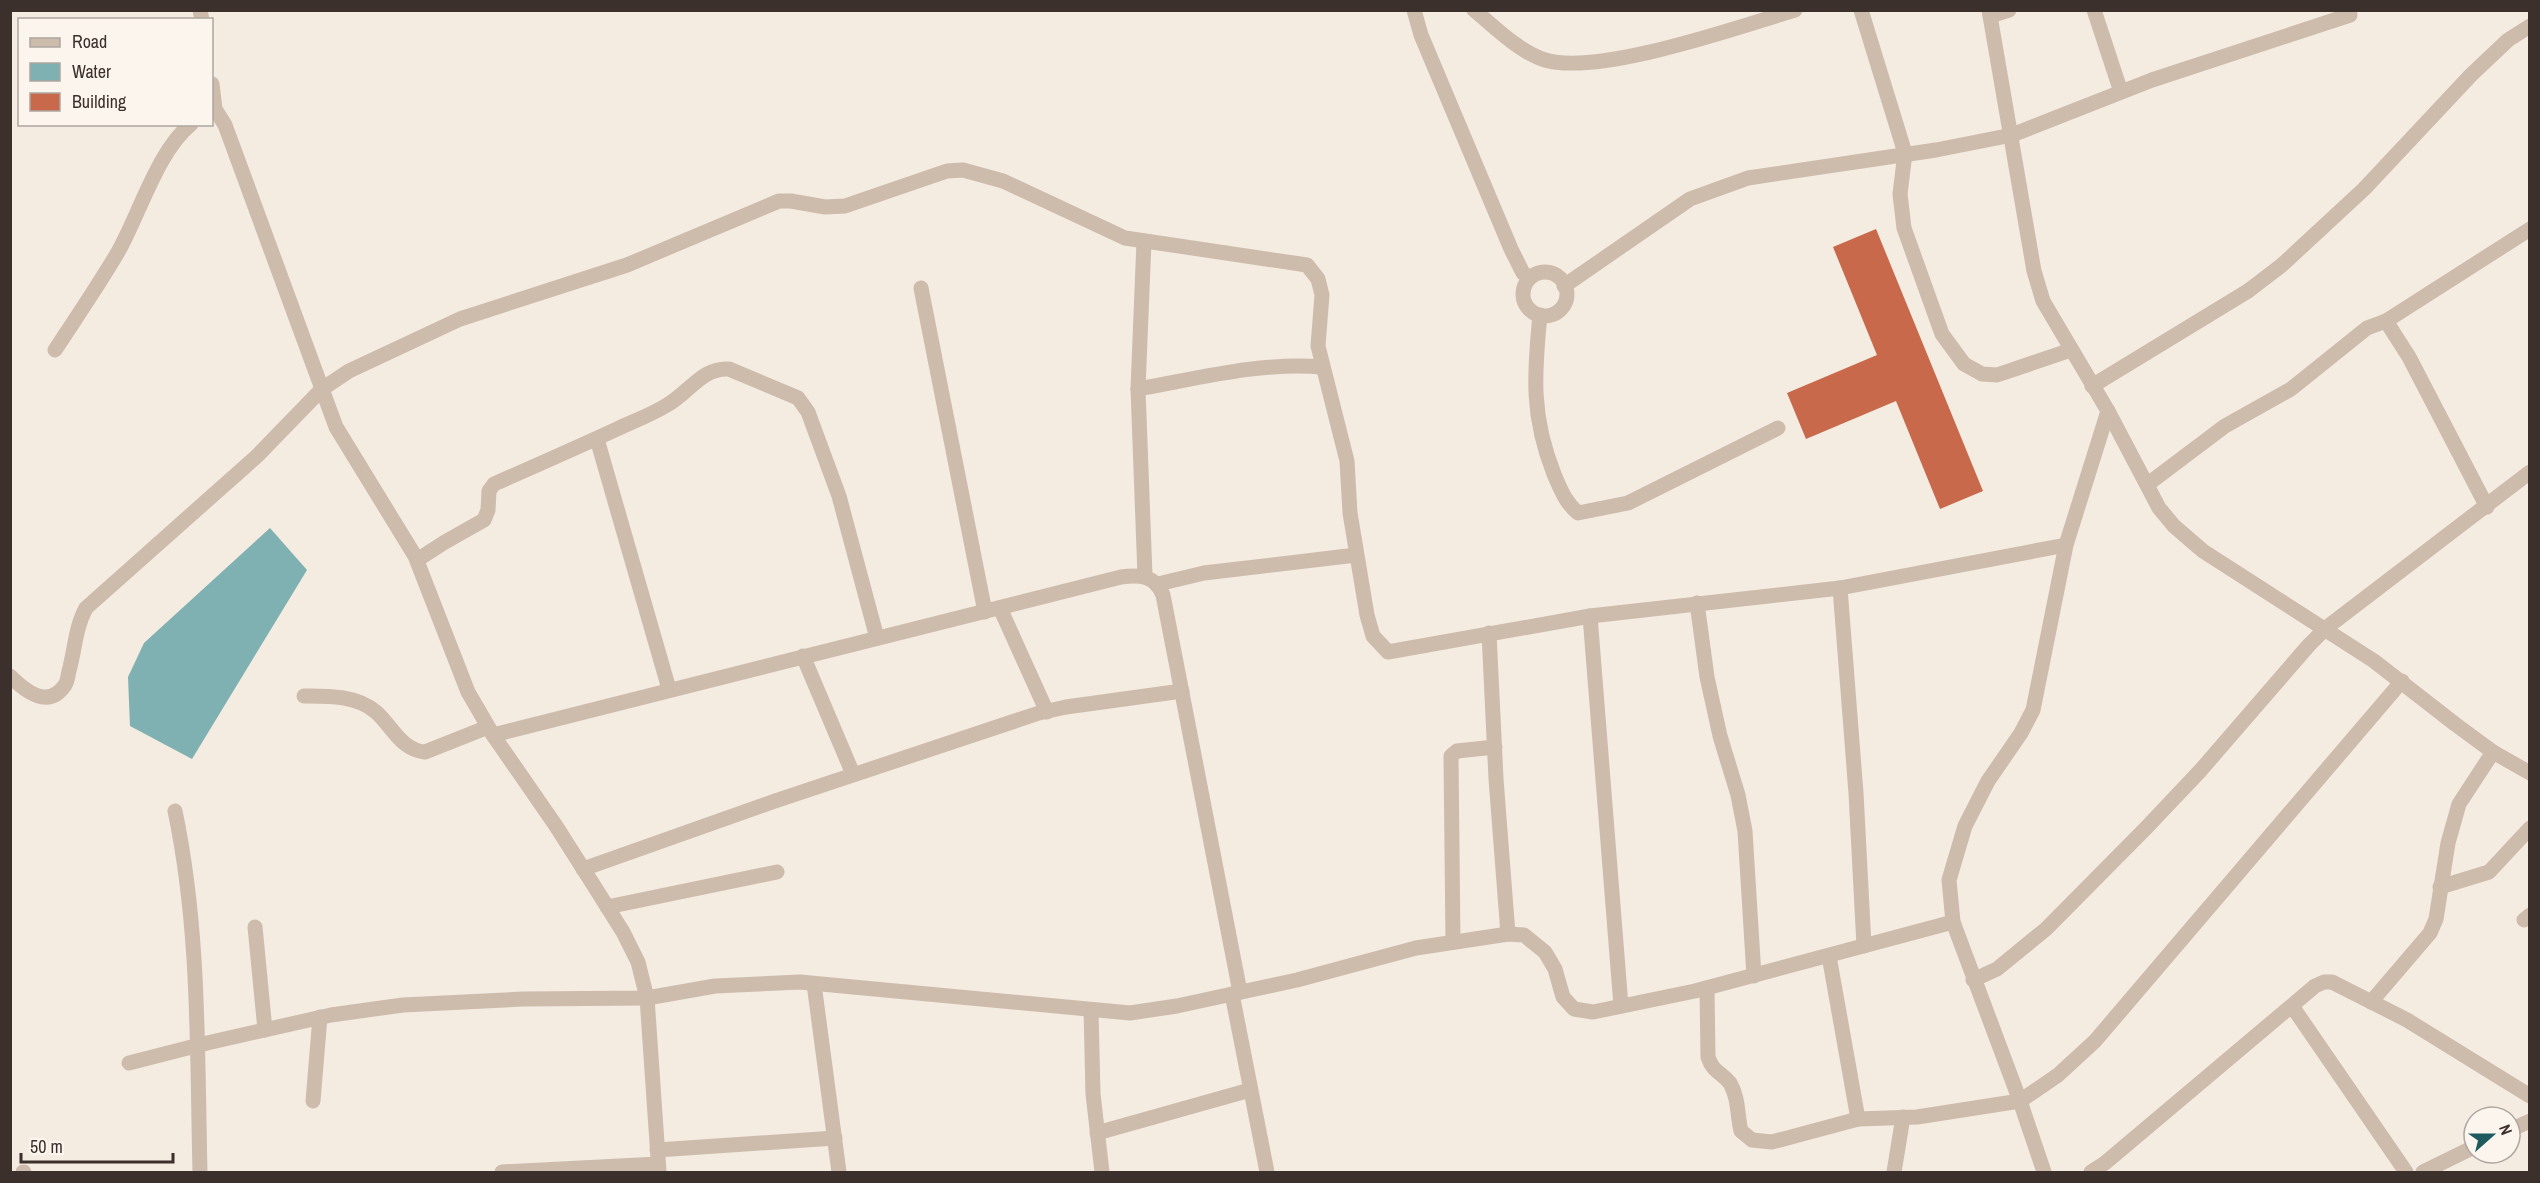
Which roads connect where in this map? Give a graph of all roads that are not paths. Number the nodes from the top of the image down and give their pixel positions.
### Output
1 (1414, 10) edge
2 (1474, 10) edge
3 (1796, 10) edge
4 (1861, 10) edge
5 (2009, 10) edge
6 (2094, 10) edge
7 (1989, 13) edge
8 (2350, 15) dead end
9 (2529, 26) edge
10 (2121, 92) junction
11 (213, 111) edge
12 (188, 126) edge
13 (2012, 135) junction
14 (1905, 153) junction
15 (2529, 228) edge
16 (1144, 241) junction
17 (1530, 278) junction
18 (1564, 286) junction
19 (921, 288) dead end
20 (1540, 315) junction
21 (2386, 321) junction
22 (55, 350) dead end
23 (2072, 350) junction
24 (1323, 367) junction
25 (2092, 386) junction
26 (322, 389) junction
27 (1138, 389) junction
28 (2108, 411) junction
29 (1778, 428) dead end
30 (597, 439) junction
31 (2529, 472) edge
32 (2148, 484) junction
33 (2487, 507) junction
34 (2066, 545) junction
35 (1356, 555) junction
36 (417, 560) junction
37 (1144, 576) junction
38 (1158, 584) junction
39 (1840, 588) junction
40 (1697, 603) junction
41 (993, 610) junction
42 (1590, 616) junction
43 (2326, 628) junction
44 (1489, 633) junction
45 (877, 638) junction
46 (803, 656) junction
47 (10, 676) edge
48 (2402, 681) junction
49 (669, 689) junction
50 (1182, 691) junction
51 (303, 696) dead end
52 (1047, 712) junction
53 (490, 731) junction
54 (1495, 747) junction
55 (2493, 752) junction
56 (2529, 773) edge
57 (853, 774) junction
58 (175, 811) dead end
59 (2529, 828) edge
60 (583, 869) junction
61 (777, 872) dead end
62 (2440, 887) junction
63 (607, 906) junction
64 (1953, 922) junction
65 (255, 927) dead end
66 (1508, 934) junction
67 (1453, 942) junction
68 (1864, 946) junction
69 (1828, 956) junction
70 (1754, 975) junction
71 (1973, 980) junction
72 (814, 984) junction
73 (1707, 988) junction
74 (1236, 993) junction
75 (647, 998) junction
76 (2371, 1002) junction
77 (1621, 1006) junction
78 (2292, 1006) junction
79 (1091, 1010) junction
80 (321, 1017) junction
81 (265, 1030) junction
82 (197, 1045) junction
83 (129, 1063) dead end
84 (1250, 1090) junction
85 (2529, 1096) edge
86 (313, 1101) dead end
87 (2020, 1101) junction
88 (1903, 1117) junction
89 (1858, 1119) junction
90 (1097, 1133) junction
91 (835, 1138) junction
92 (2462, 1153) edge
93 (658, 1162) edge
94 (200, 1173) edge
95 (502, 1173) edge
96 (839, 1173) edge
97 (1102, 1173) edge
98 (1267, 1173) edge
99 (1894, 1173) edge
100 (2044, 1173) edge
101 (2091, 1173) edge
102 (2406, 1173) edge
103 (2423, 1173) edge

1 - 17 street
2 - 3 street
4 - 14 street
5 - 7 street
6 - 10 street
7 - 13 street
8 - 10 street
9 - 25 street
10 - 13 street
11 - 26 street
12 - 22 street
13 - 14 street
13 - 23 street
14 - 18 street
14 - 23 street
15 - 21 street
16 - 24 street
16 - 26 street
16 - 27 street
17 - 18 street
17 - 20 street
18 - 20 street
19 - 41 street
20 - 29 street
21 - 32 street
21 - 33 street
23 - 25 street
24 - 27 street
24 - 35 street
25 - 28 street
26 - 36 street
26 - 47 street
27 - 37 street
28 - 32 street
28 - 34 street
30 - 36 street
30 - 45 street
30 - 49 street
31 - 33 street
32 - 43 street
33 - 43 street
34 - 39 street
34 - 64 street
35 - 38 street
35 - 44 street
36 - 53 street
37 - 38 street
37 - 41 street
38 - 50 street
39 - 40 street
39 - 68 street
40 - 42 street
40 - 70 street
41 - 45 street
41 - 52 street
42 - 44 street
42 - 77 street
43 - 48 street
43 - 71 street
44 - 54 street
45 - 46 street
46 - 49 street
46 - 57 street
48 - 55 street
48 - 87 street
49 - 53 street
50 - 52 street
50 - 74 street
51 - 53 street
52 - 57 street
53 - 60 street
54 - 66 street
54 - 67 street
55 - 56 street
55 - 62 street
57 - 60 street
58 - 82 street
59 - 62 street
60 - 63 street
61 - 63 street
62 - 76 street
63 - 75 street
64 - 68 street
64 - 71 street
65 - 81 street
66 - 67 street
66 - 77 street
67 - 74 street
68 - 69 street
69 - 70 street
69 - 89 street
70 - 73 street
71 - 87 street
72 - 75 street
72 - 79 street
72 - 91 street
73 - 77 street
73 - 89 street
74 - 79 street
74 - 84 street
75 - 80 street
75 - 93 street
76 - 78 street
76 - 85 street
78 - 101 street
78 - 102 street
79 - 90 street
80 - 81 street
80 - 86 street
81 - 82 street
82 - 83 street
82 - 94 street
84 - 90 street
84 - 98 street
87 - 88 street
87 - 100 street
88 - 89 street
88 - 99 street
90 - 97 street
91 - 93 street
91 - 96 street
92 - 103 street
93 - 95 street

